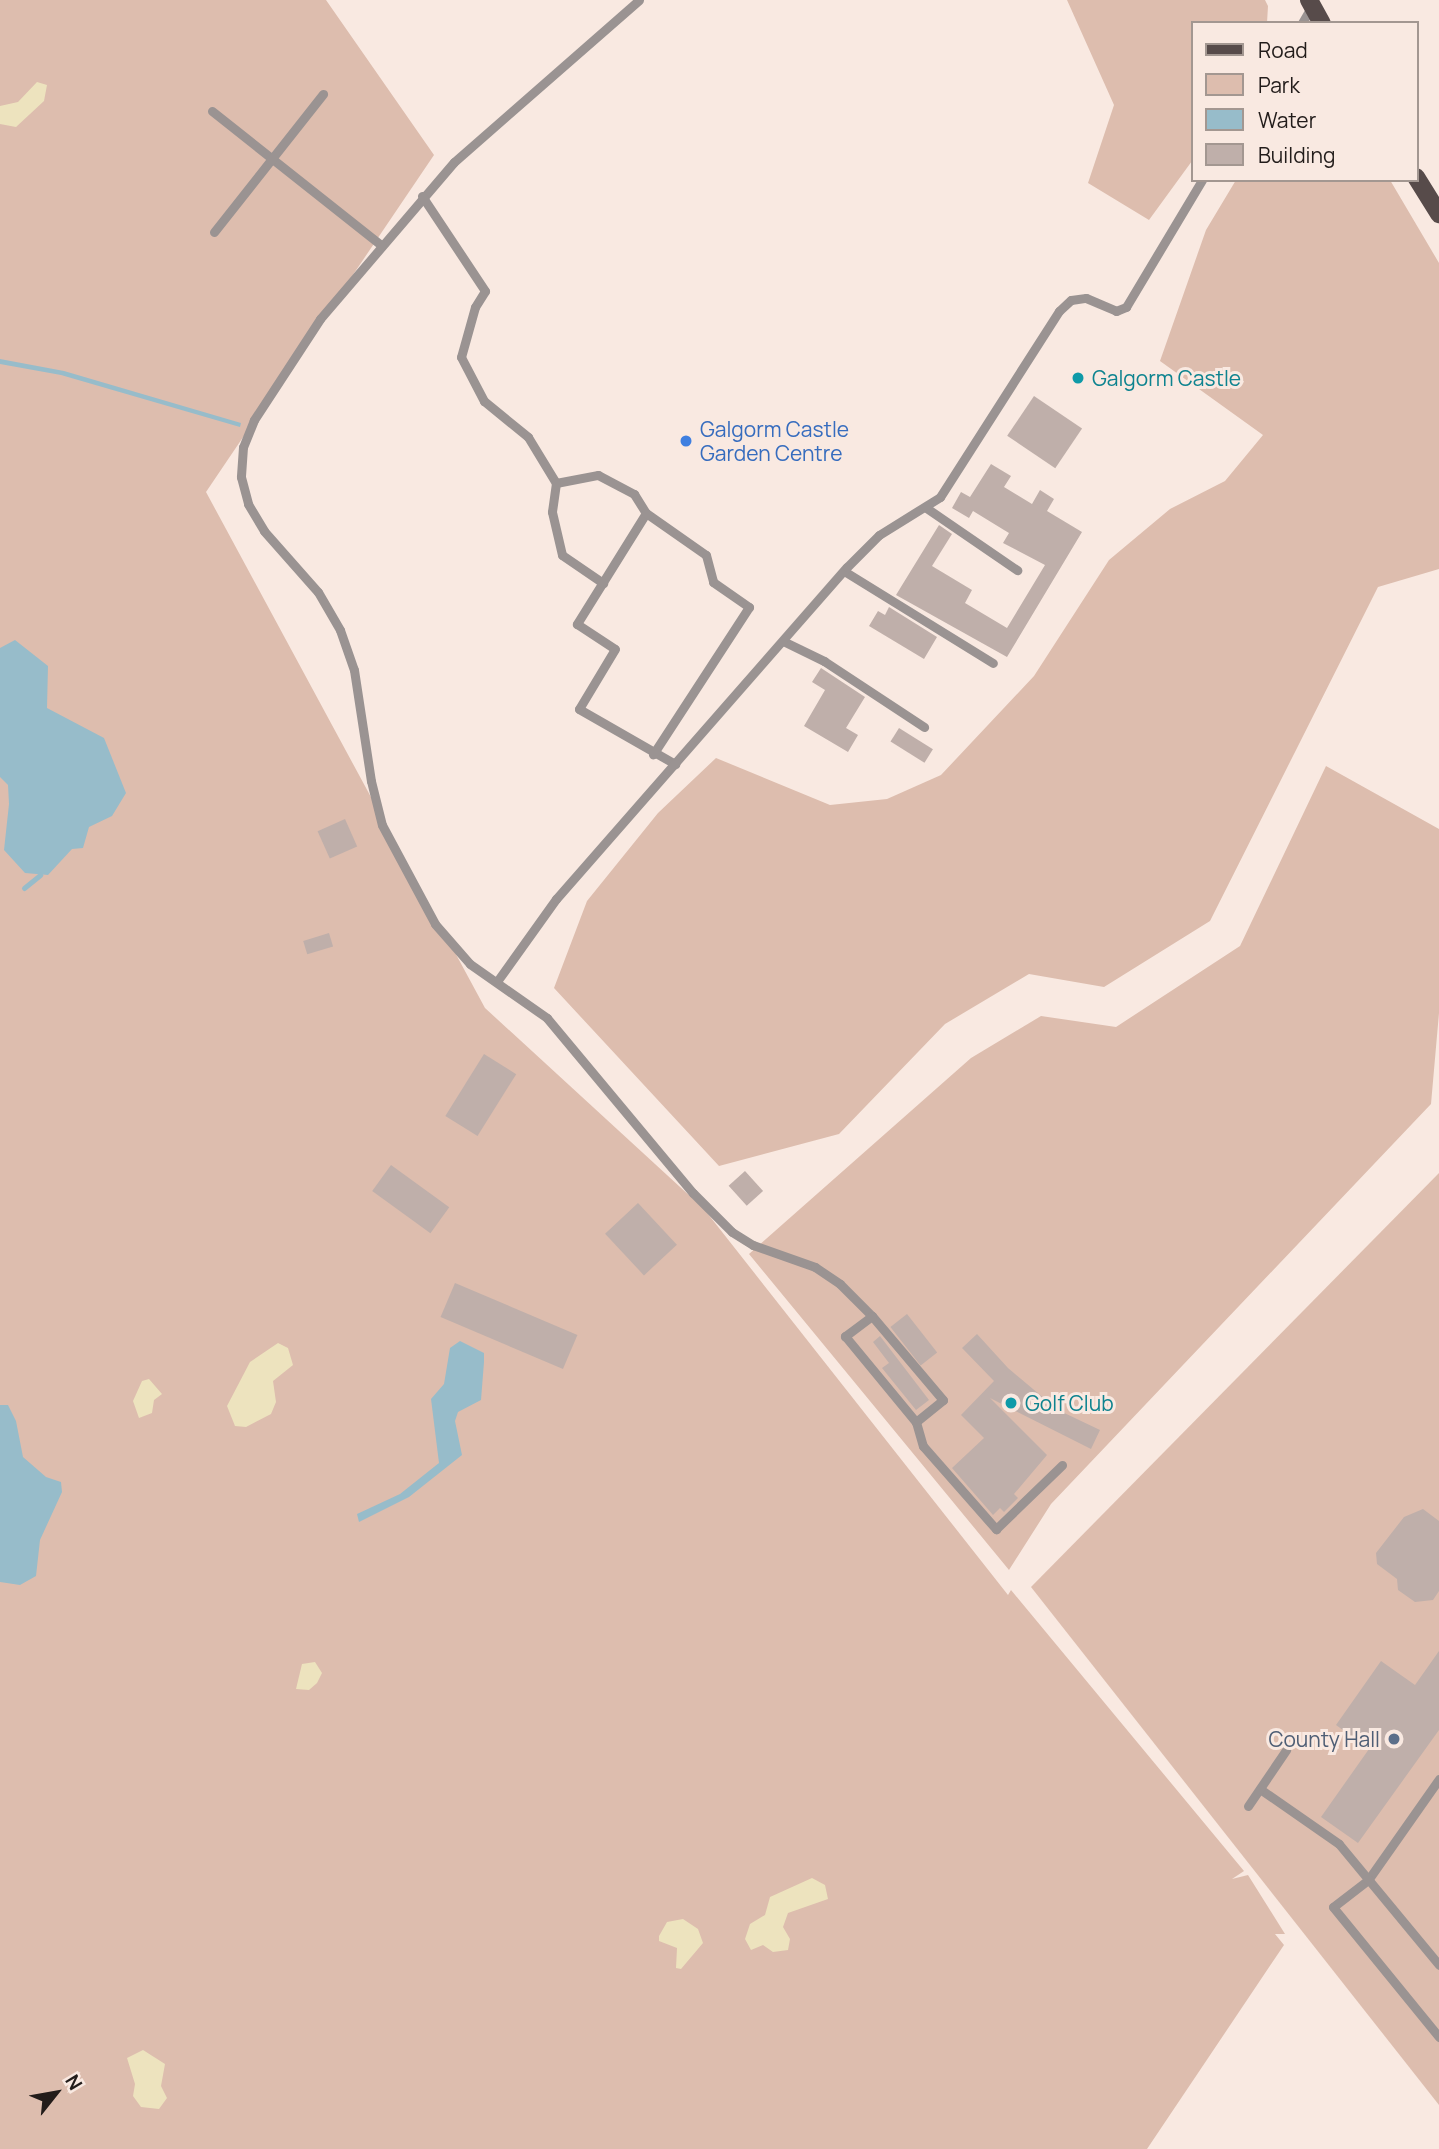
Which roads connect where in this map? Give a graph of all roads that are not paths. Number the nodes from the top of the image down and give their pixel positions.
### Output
1 (639, 0) edge
2 (1310, 3) edge
3 (1303, 21) edge
4 (1321, 21) edge
5 (323, 94) dead end
6 (212, 111) dead end
7 (272, 159) junction
8 (1418, 180) edge
9 (1201, 182) edge
10 (422, 196) junction
11 (1439, 214) edge
12 (214, 232) dead end
13 (381, 245) junction
14 (556, 483) junction
15 (925, 507) junction
16 (646, 513) junction
17 (1017, 570) dead end
18 (844, 571) junction
19 (603, 583) junction
20 (783, 641) junction
21 (993, 663) dead end
22 (924, 727) dead end
23 (653, 754) junction
24 (675, 764) junction
25 (498, 980) junction
26 (872, 1316) junction
27 (916, 1422) junction
28 (1062, 1465) dead end
29 (1286, 1750) dead end
30 (1439, 1779) edge
31 (1260, 1788) junction
32 (1248, 1806) dead end
33 (1368, 1880) junction
34 (1439, 1965) edge
35 (1439, 2037) edge

1 - 10 lane
2 - 3 lane
2 - 4 main road
5 - 7 lane
6 - 7 lane
7 - 12 lane
7 - 13 lane
8 - 11 main road
9 - 15 lane
10 - 13 lane
10 - 14 lane
13 - 25 lane
14 - 16 lane
14 - 19 lane
15 - 17 lane
15 - 18 lane
16 - 19 lane
16 - 23 lane
18 - 20 lane
18 - 21 lane
19 - 23 lane
20 - 22 lane
20 - 24 lane
23 - 24 lane
24 - 25 lane
25 - 26 lane
26 - 27 lane
26 - 27 lane
27 - 28 lane
29 - 31 lane
30 - 33 lane
31 - 32 lane
31 - 33 lane
33 - 34 lane
33 - 35 lane

